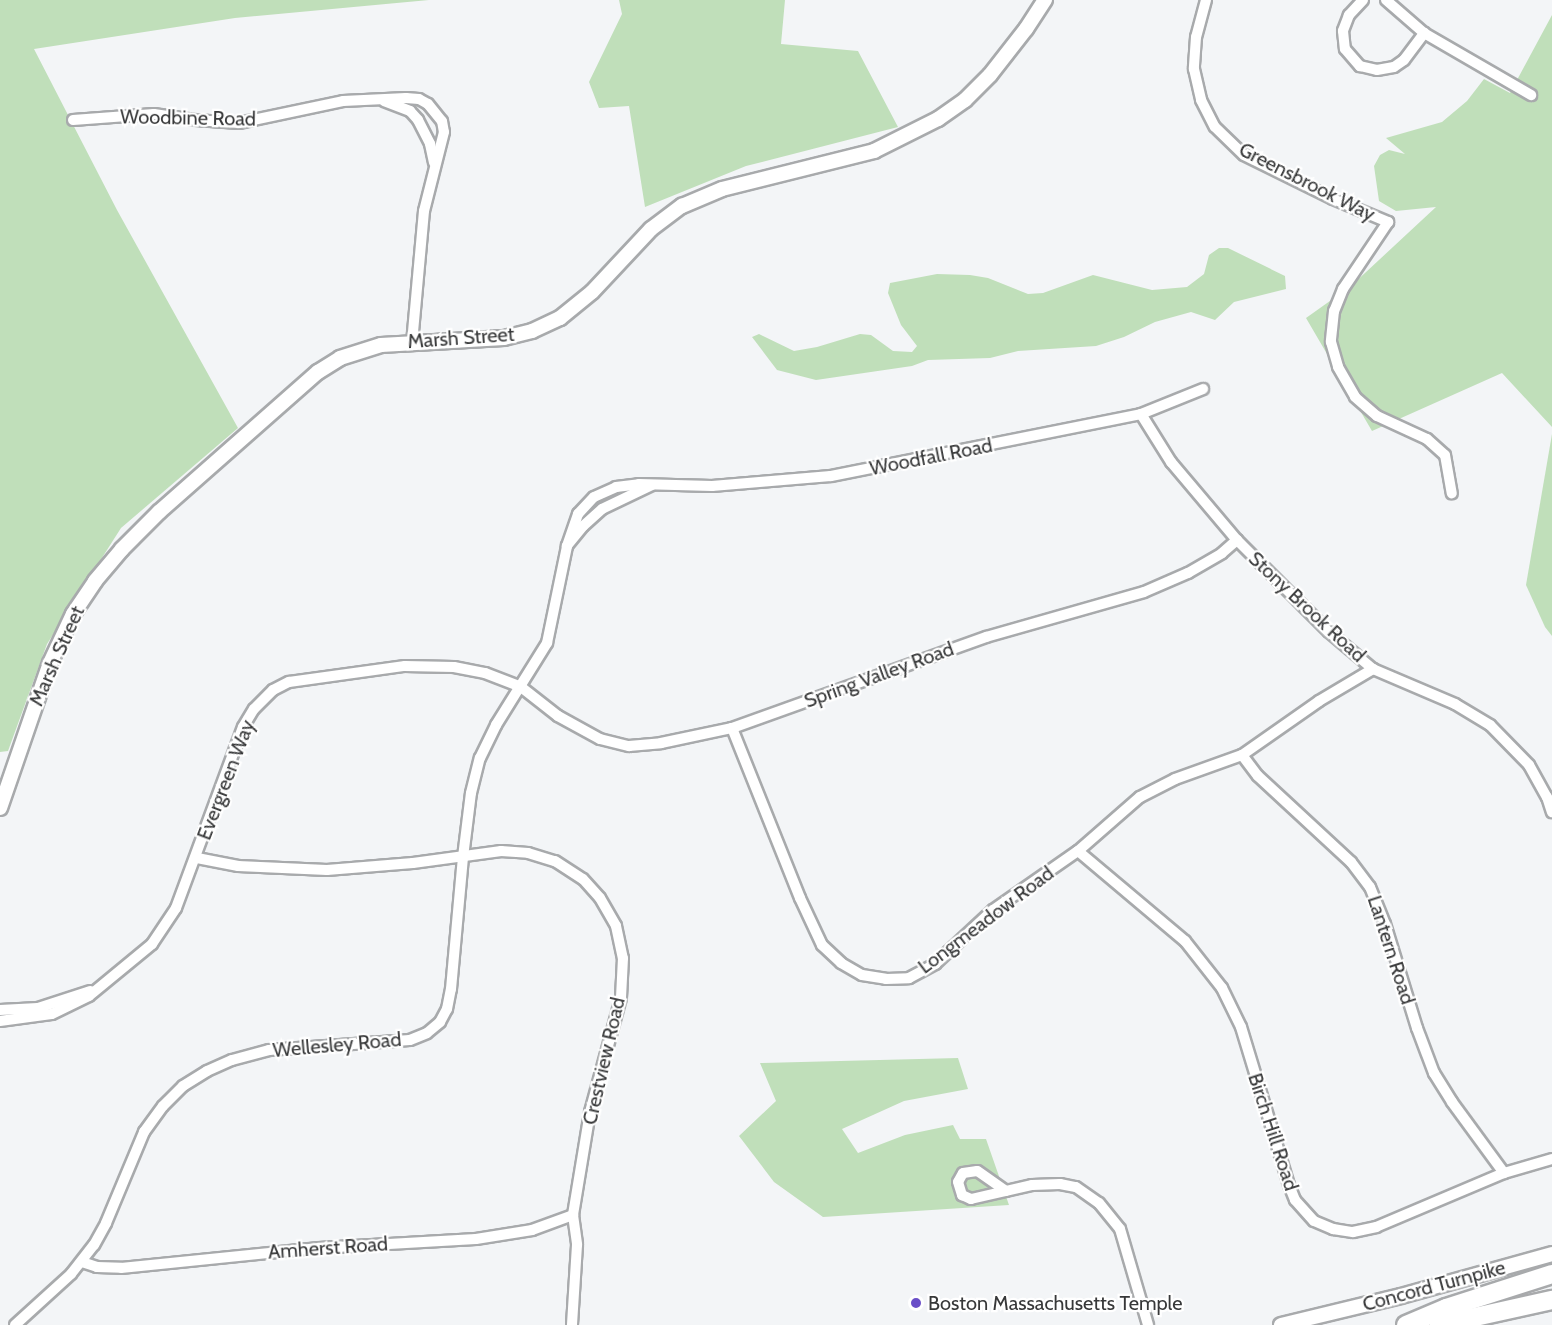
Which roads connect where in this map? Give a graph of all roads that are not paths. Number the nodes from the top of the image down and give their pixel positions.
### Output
1 (1045, 0) edge
2 (1363, 0) edge
3 (1386, 0) edge
4 (1204, 2) edge
5 (1424, 33) junction
6 (1531, 95) dead end
7 (372, 99) junction
8 (73, 120) dead end
9 (434, 166) junction
10 (412, 342) junction
11 (1203, 389) dead end
12 (1141, 414) junction
13 (1452, 493) dead end
14 (1237, 540) junction
15 (1373, 669) junction
16 (521, 687) junction
17 (732, 728) junction
18 (1242, 754) junction
19 (0, 808) edge
20 (1552, 812) edge
21 (1078, 851) junction
22 (462, 857) junction
23 (196, 858) junction
24 (99, 989) junction
25 (0, 1010) edge
26 (0, 1021) edge
27 (1552, 1159) edge
28 (1504, 1173) junction
29 (1006, 1191) dead end
30 (573, 1215) junction
31 (1552, 1254) edge
32 (82, 1262) junction
33 (1552, 1274) edge
34 (1552, 1300) edge
35 (15, 1325) edge
36 (572, 1325) edge
37 (1148, 1325) edge
38 (1281, 1325) edge
39 (1406, 1325) edge
40 (1439, 1325) edge

1 - 10 street, Marsh Street
2 - 5 street
3 - 5 street
4 - 13 street, Greensbrook Way
5 - 6 street
7 - 8 street, Woodbine Road
7 - 9 street, Woodbine Road
7 - 9 street, Woodbine Road
9 - 10 street, Woodbine Road
10 - 19 street, Marsh Street
11 - 12 street, Woodfall Road
12 - 14 street, Stony Brook Road
12 - 16 street, Woodfall Road
14 - 15 street, Stony Brook Road
14 - 17 street, Spring Valley Road
15 - 18 street, Longmeadow Road
15 - 20 street, Stony Brook Road
16 - 17 street, Spring Valley Road
16 - 22 street, Wellesley Road
16 - 23 street, Evergreen Way
17 - 21 street, Longmeadow Road
18 - 21 street, Longmeadow Road
18 - 28 street, Lantern Road
21 - 28 street, Birch Hill Road
22 - 23 street, Crestview Road
22 - 30 street, Crestview Road
22 - 32 street, Wellesley Road
23 - 24 street, Evergreen Way
24 - 25 street, Evergreen Way
24 - 26 street, Evergreen Way
27 - 28 street, Birch Hill Road
29 - 37 street
30 - 32 street, Amherst Road
30 - 36 street, Crestview Road
31 - 38 street, Concord Turnpike
32 - 35 street, Wellesley Road
33 - 39 highway
34 - 40 highway, Concord Turnpike

